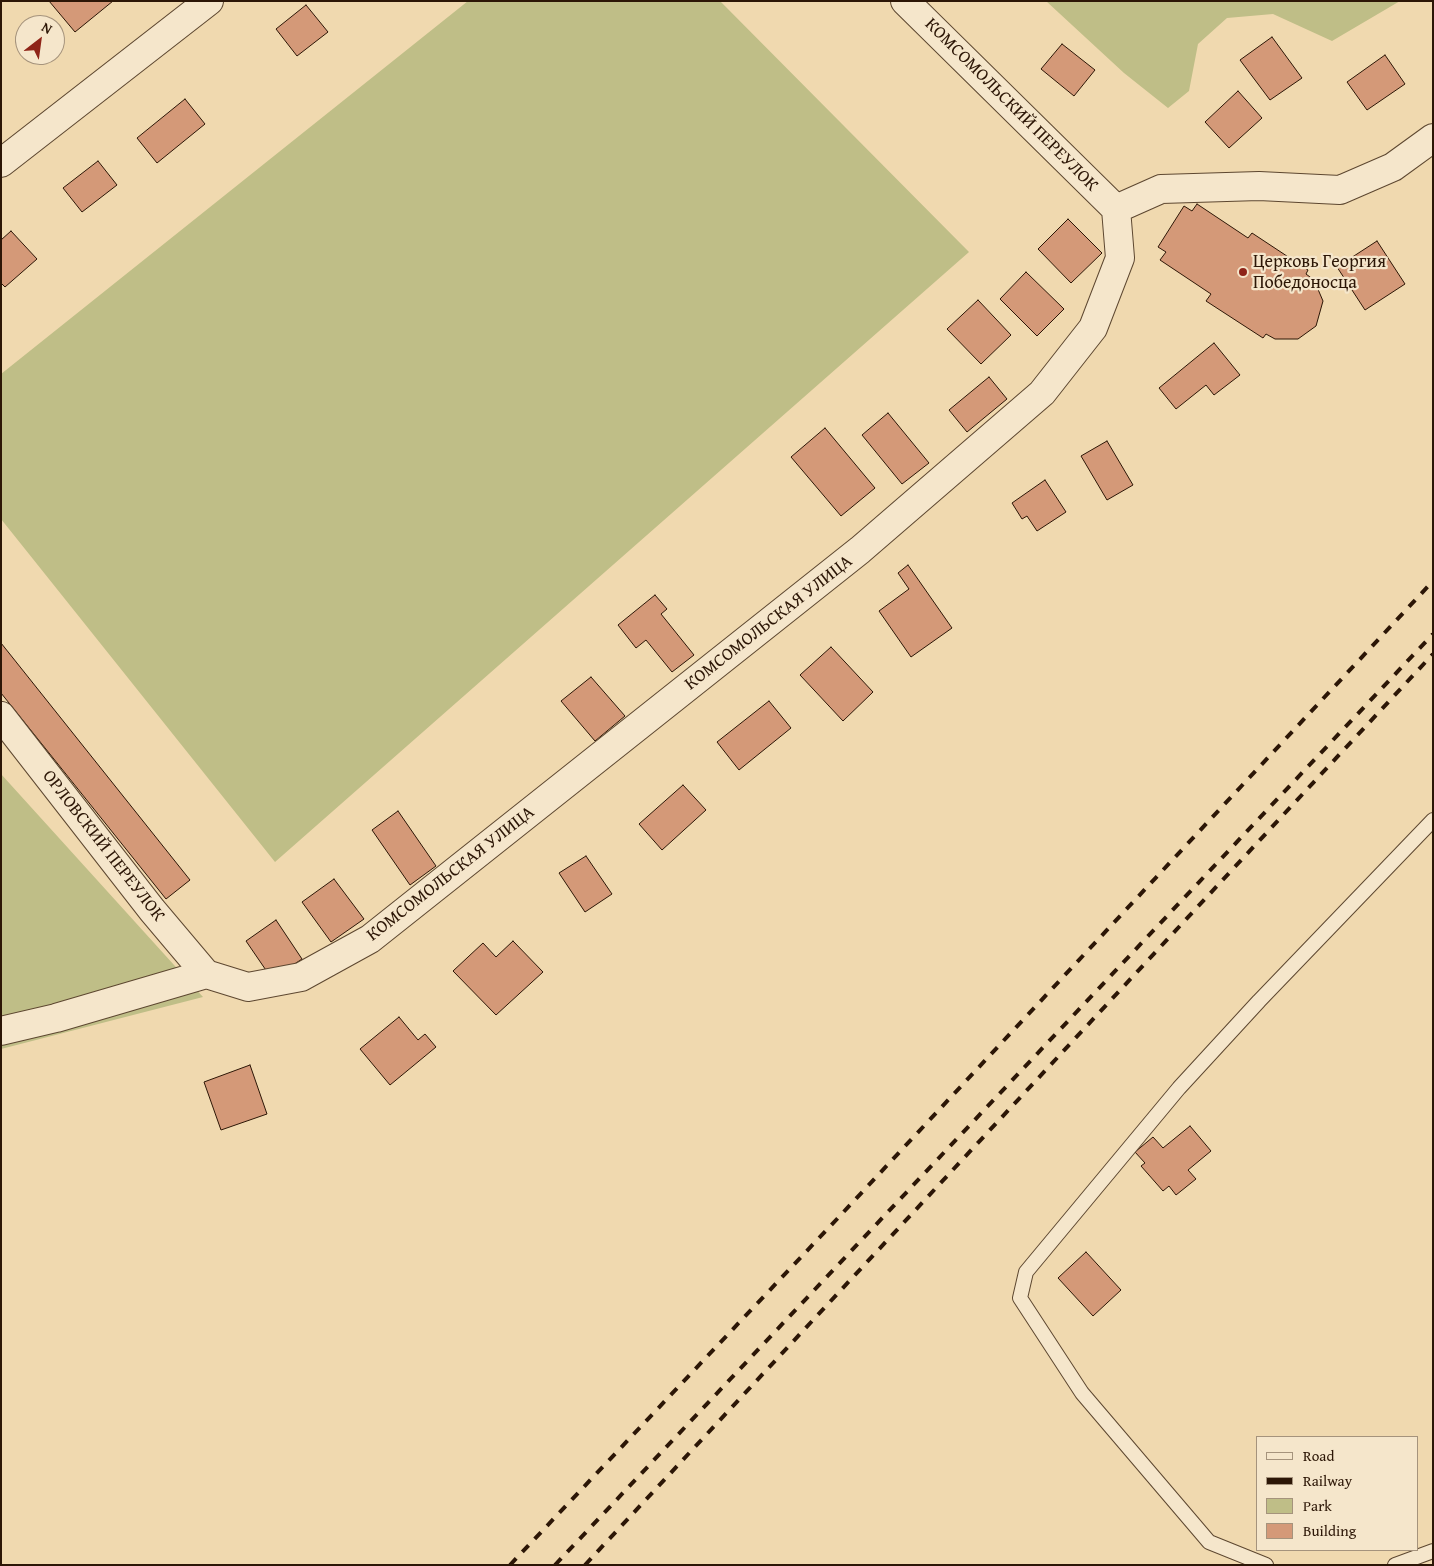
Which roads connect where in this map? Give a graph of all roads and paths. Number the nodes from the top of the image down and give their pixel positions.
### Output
1 (209, 1) edge
2 (905, 1) edge
3 (1433, 138) edge
4 (1, 163) edge
5 (1116, 209) junction
6 (1, 716) edge
7 (1433, 820) edge
8 (206, 974) junction
9 (1, 1031) edge
10 (1433, 1551) edge
11 (1266, 1565) edge
12 (1395, 1565) edge

1 - 4 street
2 - 5 street, КОМСОМОЛЬСКИЙ ПЕРЕУЛОК
3 - 5 street
5 - 8 street, КОМСОМОЛЬСКАЯ УЛИЦА
6 - 8 street, ОРЛОВСКИЙ ПЕРЕУЛОК
7 - 11 lane
8 - 9 street
10 - 12 lane

